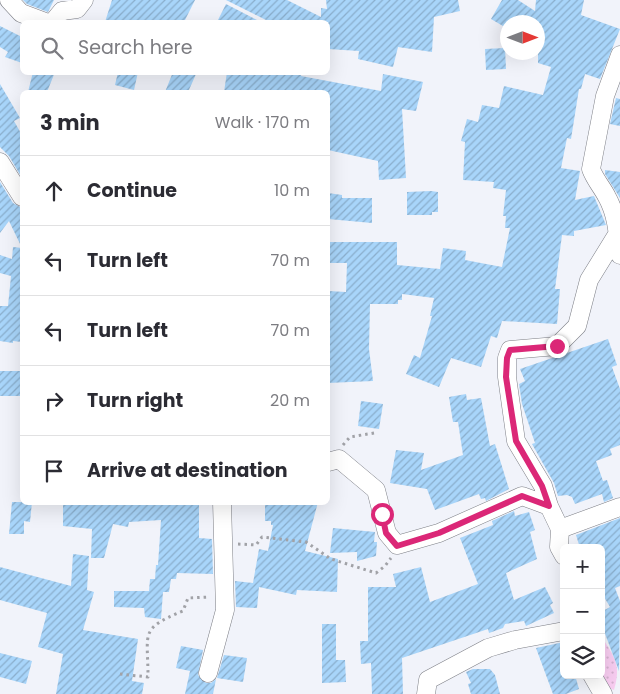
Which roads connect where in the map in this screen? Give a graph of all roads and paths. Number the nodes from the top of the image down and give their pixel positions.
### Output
1 (9, 0) edge
2 (84, 0) edge
3 (40, 20) edge
4 (56, 20) edge
5 (620, 55) edge
6 (0, 162) edge
7 (20, 194) edge
8 (618, 233) junction
9 (620, 256) edge
10 (374, 433) dead end
11 (341, 447) dead end
12 (330, 461) edge
13 (222, 505) edge
14 (549, 506) junction
15 (620, 507) edge
16 (560, 528) junction
17 (560, 544) edge
18 (256, 545) dead end
19 (397, 546) junction
20 (224, 596) junction
21 (560, 632) edge
22 (208, 673) dead end
23 (120, 674) dead end
24 (594, 679) edge
25 (426, 694) edge
26 (603, 694) edge

1 - 3 street
2 - 4 street
5 - 8 street
6 - 7 street
8 - 9 street
8 - 14 street
10 - 11 path
12 - 19 street
13 - 20 street
14 - 16 street
14 - 19 street
15 - 16 street
16 - 17 street
18 - 19 path
20 - 22 street
20 - 23 path
21 - 25 street
24 - 26 street

